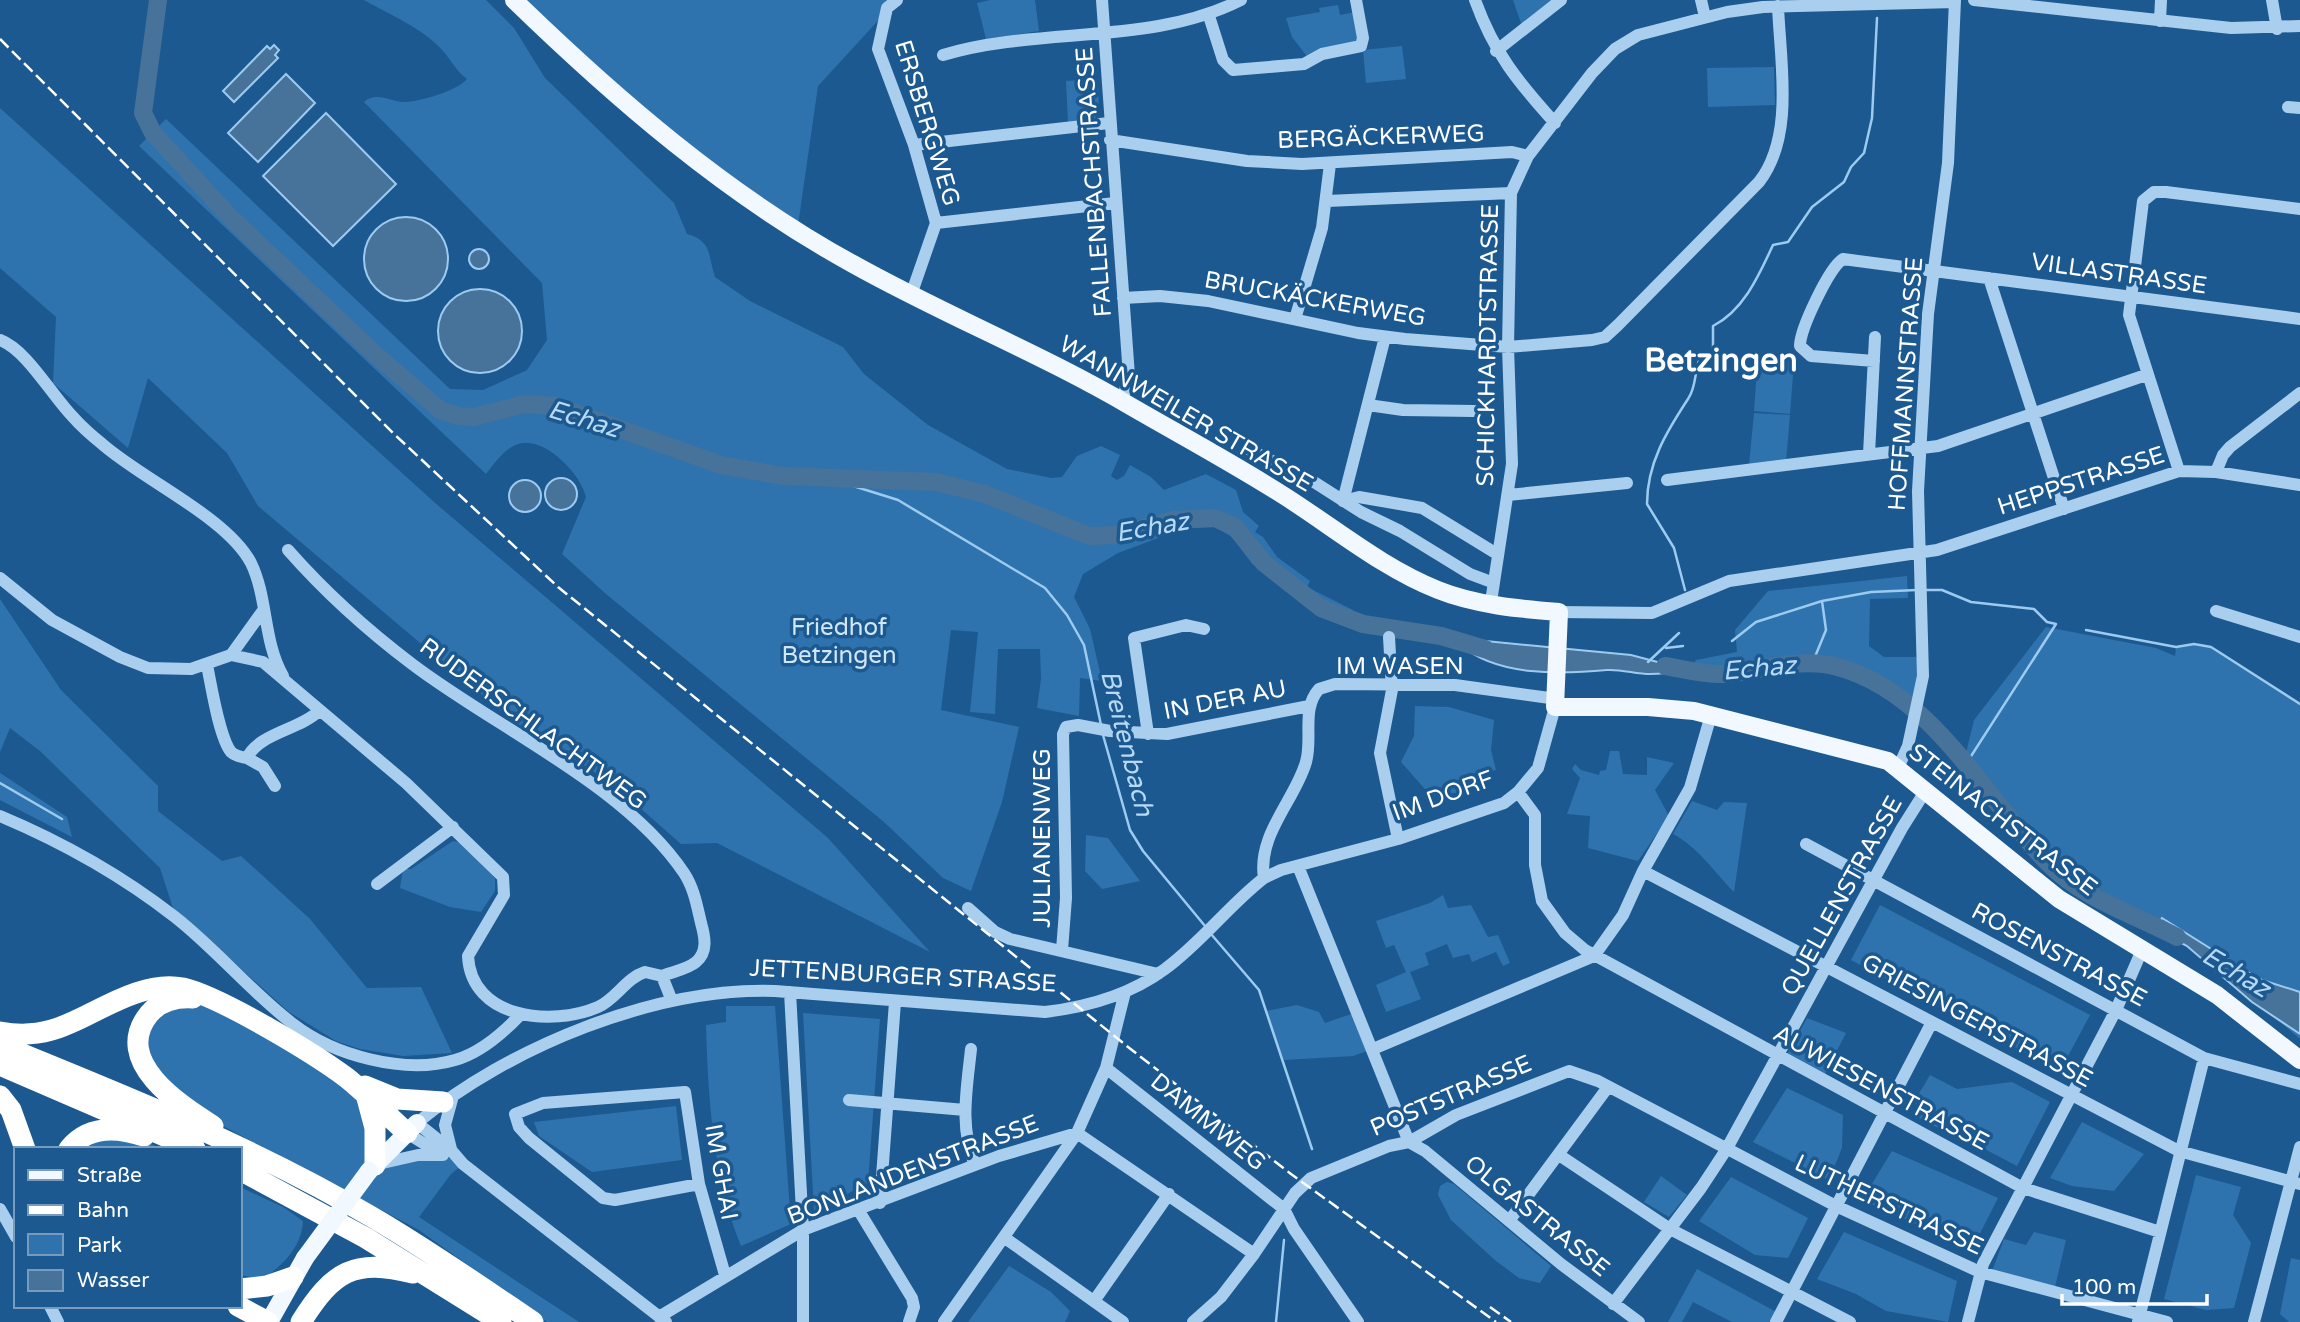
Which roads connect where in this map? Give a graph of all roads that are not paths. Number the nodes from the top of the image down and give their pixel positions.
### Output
1 (514, 0) edge
2 (897, 0) edge
3 (1102, 0) edge
4 (1241, 0) edge
5 (1356, 0) edge
6 (1475, 0) edge
7 (1561, 0) edge
8 (1700, 0) edge
9 (1974, 0) edge
10 (2161, 0) edge
11 (2272, 0) edge
12 (1955, 1) edge
13 (1778, 6) junction
14 (1209, 16) junction
15 (1704, 17) junction
16 (2161, 21) junction
17 (2300, 26) edge
18 (2277, 29) junction
19 (1104, 33) junction
20 (1496, 51) junction
21 (943, 55) dead end
22 (1109, 123) junction
23 (1555, 123) junction
24 (1110, 140) junction
25 (914, 145) junction
26 (1528, 156) junction
27 (1330, 164) junction
28 (1511, 193) junction
29 (1327, 201) junction
30 (1115, 203) junction
31 (2300, 209) edge
32 (936, 223) junction
33 (1933, 270) junction
34 (1989, 278) junction
35 (911, 295) junction
36 (2129, 297) junction
37 (1123, 298) junction
38 (1295, 319) junction
39 (2300, 319) edge
40 (1385, 337) junction
41 (1875, 337) dead end
42 (0, 340) edge
43 (1508, 347) junction
44 (1874, 361) junction
45 (2146, 375) junction
46 (2300, 393) edge
47 (1122, 401) junction
48 (1368, 405) junction
49 (1474, 411) dead end
50 (2034, 415) junction
51 (1920, 448) junction
52 (1250, 450) dead end
53 (1869, 454) junction
54 (2179, 471) junction
55 (2216, 472) junction
56 (1667, 480) dead end
57 (1627, 483) dead end
58 (2300, 485) edge
59 (1508, 495) junction
60 (1343, 501) junction
61 (2064, 509) junction
62 (288, 550) dead end
63 (1497, 554) junction
64 (1918, 554) junction
65 (0, 578) edge
66 (1494, 583) junction
67 (1491, 603) junction
68 (2216, 611) dead end
69 (262, 612) junction
70 (1559, 612) junction
71 (1204, 629) dead end
72 (1389, 637) dead end
73 (2300, 637) edge
74 (231, 655) junction
75 (207, 665) junction
76 (290, 684) junction
77 (1392, 684) junction
78 (1556, 703) junction
79 (1310, 706) junction
80 (319, 711) junction
81 (1711, 715) junction
82 (1066, 727) joint
83 (1148, 734) junction
84 (247, 758) junction
85 (1898, 768) junction
86 (275, 786) dead end
87 (1926, 790) junction
88 (1518, 792) junction
89 (0, 816) edge
90 (453, 827) junction
91 (1398, 839) junction
92 (1806, 844) dead end
93 (1298, 866) junction
94 (1282, 870) joint
95 (1643, 871) junction
96 (1264, 878) junction
97 (1875, 879) junction
98 (377, 884) dead end
99 (968, 908) dead end
100 (1062, 950) junction
101 (2142, 950) junction
102 (1594, 956) junction
103 (1827, 966) junction
104 (1158, 974) junction
105 (662, 976) junction
106 (790, 992) junction
107 (1125, 992) junction
108 (213, 1000) junction
109 (672, 1002) junction
110 (895, 1002) junction
111 (2116, 1010) junction
112 (520, 1015) junction
113 (1932, 1022) junction
114 (0, 1032) edge
115 (0, 1045) edge
116 (971, 1049) dead end
117 (1373, 1049) junction
118 (1776, 1057) junction
119 (2204, 1058) junction
120 (2300, 1060) edge
121 (0, 1065) edge
122 (1105, 1068) junction
123 (2300, 1084) edge
124 (1608, 1087) junction
125 (0, 1096) edge
126 (375, 1096) junction
127 (2072, 1096) junction
128 (449, 1098) junction
129 (849, 1100) dead end
130 (887, 1104) junction
131 (965, 1110) junction
132 (1885, 1113) junction
133 (412, 1128) junction
134 (1077, 1133) junction
135 (1409, 1142) junction
136 (24, 1147) edge
137 (71, 1147) edge
138 (184, 1147) edge
139 (187, 1147) edge
140 (239, 1147) joint
141 (2300, 1147) edge
142 (242, 1149) edge
143 (1726, 1150) junction
144 (2179, 1151) junction
145 (447, 1153) junction
146 (1559, 1155) junction
147 (975, 1165) junction
148 (372, 1168) junction
149 (242, 1171) edge
150 (2295, 1183) edge
151 (699, 1184) junction
152 (2023, 1188) junction
153 (1169, 1194) junction
154 (880, 1203) junction
155 (1836, 1206) junction
156 (0, 1209) edge
157 (1284, 1209) junction
158 (859, 1211) junction
159 (1509, 1221) junction
160 (1670, 1229) junction
161 (803, 1230) junction
162 (2160, 1232) junction
163 (14, 1234) edge
164 (1005, 1238) junction
165 (1254, 1254) junction
166 (1980, 1272) junction
167 (725, 1275) junction
168 (293, 1277) junction
169 (432, 1277) junction
170 (242, 1289) edge
171 (1791, 1293) junction
172 (1094, 1301) junction
173 (1613, 1304) junction
174 (242, 1308) edge
175 (2138, 1318) edge
176 (662, 1319) edge
177 (268, 1322) edge
178 (301, 1322) edge
179 (501, 1322) edge
180 (533, 1322) edge
181 (803, 1322) edge
182 (909, 1322) edge
183 (944, 1322) edge
184 (1123, 1322) edge
185 (1193, 1322) edge
186 (1358, 1322) edge
187 (1639, 1322) edge
188 (1776, 1322) edge
189 (1850, 1322) edge
190 (1968, 1322) edge
191 (2167, 1322) edge
192 (2254, 1322) edge

1 - 35 main road, WANNWEILER STRASSE
2 - 25 street, ERSBERGWEG
3 - 19 street, FALLENBACHSTRASSE
4 - 14 street
5 - 14 street
6 - 20 street
7 - 20 street
8 - 15 street
9 - 16 street
10 - 16 street
11 - 18 street
12 - 13 street, SCHICKHARDTSTRASSE
12 - 33 street, HOFFMANNSTRASSE
13 - 15 street, SCHICKHARDTSTRASSE
13 - 43 street, BRUCKÄCKERWEG
14 - 19 street
15 - 23 street, SCHICKHARDTSTRASSE
16 - 18 street
17 - 18 street
19 - 21 street
19 - 22 street, FALLENBACHSTRASSE
20 - 23 street
22 - 24 street, FALLENBACHSTRASSE
22 - 25 street
23 - 26 street, SCHICKHARDTSTRASSE
24 - 27 street, BERGÄCKERWEG
24 - 30 street, FALLENBACHSTRASSE
25 - 32 street, ERSBERGWEG
26 - 27 street, BERGÄCKERWEG
26 - 28 street, SCHICKHARDTSTRASSE
27 - 29 street
28 - 29 street
28 - 43 street, SCHICKHARDTSTRASSE
29 - 38 street
30 - 32 street, ERSBERGWEG
30 - 37 street, FALLENBACHSTRASSE
31 - 36 street
32 - 35 street, ERSBERGWEG
33 - 34 street, VILLASTRASSE
33 - 44 street, VILLASTRASSE
33 - 51 street, HOFFMANNSTRASSE
34 - 36 street, VILLASTRASSE
34 - 50 street
35 - 47 main road, WANNWEILER STRASSE
36 - 39 street, VILLASTRASSE
36 - 45 street
37 - 38 street, BRUCKÄCKERWEG
37 - 47 street, FALLENBACHSTRASSE
38 - 40 street, BRUCKÄCKERWEG
40 - 43 street, BRUCKÄCKERWEG
40 - 48 street
41 - 44 street
42 - 69 street
43 - 59 street, SCHICKHARDTSTRASSE
44 - 53 street
45 - 50 street
45 - 54 street
46 - 55 street
47 - 67 main road, WANNWEILER STRASSE
48 - 49 street
48 - 60 street
50 - 51 street
50 - 61 street
51 - 53 street
51 - 64 street, HOFFMANNSTRASSE
52 - 60 street
53 - 56 street
54 - 55 street, HEPPSTRASSE
54 - 61 street, HEPPSTRASSE
55 - 58 street, HEPPSTRASSE
57 - 59 street
59 - 63 street, SCHICKHARDTSTRASSE
60 - 63 street
60 - 66 street
61 - 64 street, HEPPSTRASSE
62 - 105 street, RUDERSCHLACHTWEG
63 - 66 street, SCHICKHARDTSTRASSE
64 - 70 street, HEPPSTRASSE
64 - 85 street, HOFFMANNSTRASSE
65 - 75 street
66 - 67 street, SCHICKHARDTSTRASSE
67 - 70 main road, WANNWEILER STRASSE
68 - 73 street
69 - 74 street
69 - 76 street
70 - 78 main road, IM DORF
71 - 83 street
72 - 77 street
74 - 75 street
74 - 76 street
75 - 84 street
76 - 80 street
77 - 78 street, IM WASEN
77 - 79 street, IM WASEN
77 - 91 street
78 - 81 main road, STEINACHSTRASSE
78 - 88 street, IM DORF
79 - 83 street, IN DER AU
79 - 96 street, IM WASEN
80 - 84 street
80 - 90 street
81 - 85 main road, STEINACHSTRASSE
81 - 95 street
82 - 83 street, IN DER AU
82 - 100 street, JULIANENWEG
84 - 86 street
85 - 87 main road, STEINACHSTRASSE
87 - 97 street, QUELLENSTRASSE
87 - 101 main road, STEINACHSTRASSE
88 - 91 street, IM DORF
88 - 102 street, AUWIESENSTRASSE
89 - 112 street
90 - 98 street
90 - 112 street
91 - 93 street, IM DORF
92 - 97 street, ROSENSTRASSE
93 - 94 street, IM DORF
93 - 117 street
94 - 96 street, JETTENBURGER STRASSE
95 - 102 street
95 - 103 street, GRIESINGERSTRASSE
96 - 104 street, JETTENBURGER STRASSE
97 - 103 street, QUELLENSTRASSE
97 - 111 street, ROSENSTRASSE
99 - 100 street
100 - 104 street
101 - 111 street
101 - 120 main road, STEINACHSTRASSE
102 - 117 street
102 - 118 street, AUWIESENSTRASSE
103 - 113 street, GRIESINGERSTRASSE
103 - 118 street, QUELLENSTRASSE
104 - 107 street, JETTENBURGER STRASSE
105 - 109 street
105 - 112 street, RUDERSCHLACHTWEG
106 - 109 street, JETTENBURGER STRASSE
106 - 110 street, JETTENBURGER STRASSE
106 - 161 street
107 - 110 street, JETTENBURGER STRASSE
107 - 122 street
108 - 114 highway
108 - 126 highway
108 - 140 highway
109 - 128 street, JETTENBURGER STRASSE
110 - 130 street
111 - 119 street, ROSENSTRASSE
111 - 127 street
113 - 127 street, GRIESINGERSTRASSE
113 - 132 street
115 - 140 highway
116 - 131 street
117 - 135 street
118 - 132 street, AUWIESENSTRASSE
118 - 143 street, QUELLENSTRASSE
119 - 123 street, ROSENSTRASSE
119 - 144 street
121 - 139 highway
122 - 134 street
122 - 157 street, DAMMWEG
124 - 135 street, POSTSTRASSE
124 - 143 street, LUTHERSTRASSE
124 - 146 street
125 - 136 highway
126 - 128 highway
126 - 133 highway
126 - 148 highway
127 - 144 street, GRIESINGERSTRASSE
127 - 152 street
128 - 133 street, JETTENBURGER STRASSE
128 - 145 street
129 - 130 street
130 - 131 street
130 - 154 street
131 - 147 street
132 - 152 street, AUWIESENSTRASSE
132 - 155 street
133 - 145 street
133 - 148 main road, JETTENBURGER STRASSE
134 - 147 street, BONLANDENSTRASSE
134 - 153 street
134 - 164 street
135 - 157 street, POSTSTRASSE
135 - 159 street, OLGASTRASSE
137 - 138 highway
141 - 150 street
142 - 180 highway
143 - 155 street, LUTHERSTRASSE
143 - 160 street, QUELLENSTRASSE
144 - 150 street, GRIESINGERSTRASSE
144 - 162 street
145 - 148 street
145 - 176 street
146 - 159 street
146 - 160 street
147 - 154 street, BONLANDENSTRASSE
148 - 168 main road, JETTENBURGER STRASSE, bridge
149 - 169 highway
150 - 192 street
151 - 151 street, IM GHAI
151 - 167 street, IM GHAI
152 - 162 street, AUWIESENSTRASSE
152 - 166 street
153 - 165 street
153 - 172 street
154 - 158 street, BONLANDENSTRASSE
155 - 166 street, LUTHERSTRASSE
155 - 171 street
156 - 163 street
157 - 165 street, POSTSTRASSE
157 - 186 street
158 - 161 street, BONLANDENSTRASSE
158 - 182 street
159 - 173 street, OLGASTRASSE
160 - 171 street
160 - 173 street, QUELLENSTRASSE
161 - 167 street, BONLANDENSTRASSE
161 - 181 street
162 - 175 street
164 - 172 street
164 - 183 street
165 - 185 street, POSTSTRASSE
166 - 175 street, LUTHERSTRASSE
166 - 190 street
167 - 176 street, BONLANDENSTRASSE
168 - 170 highway
168 - 177 main road, JETTENBURGER STRASSE
169 - 178 highway
169 - 179 highway
171 - 188 street
171 - 189 street
172 - 184 street
173 - 187 street, OLGASTRASSE
174 - 177 highway
175 - 191 street, LUTHERSTRASSE

